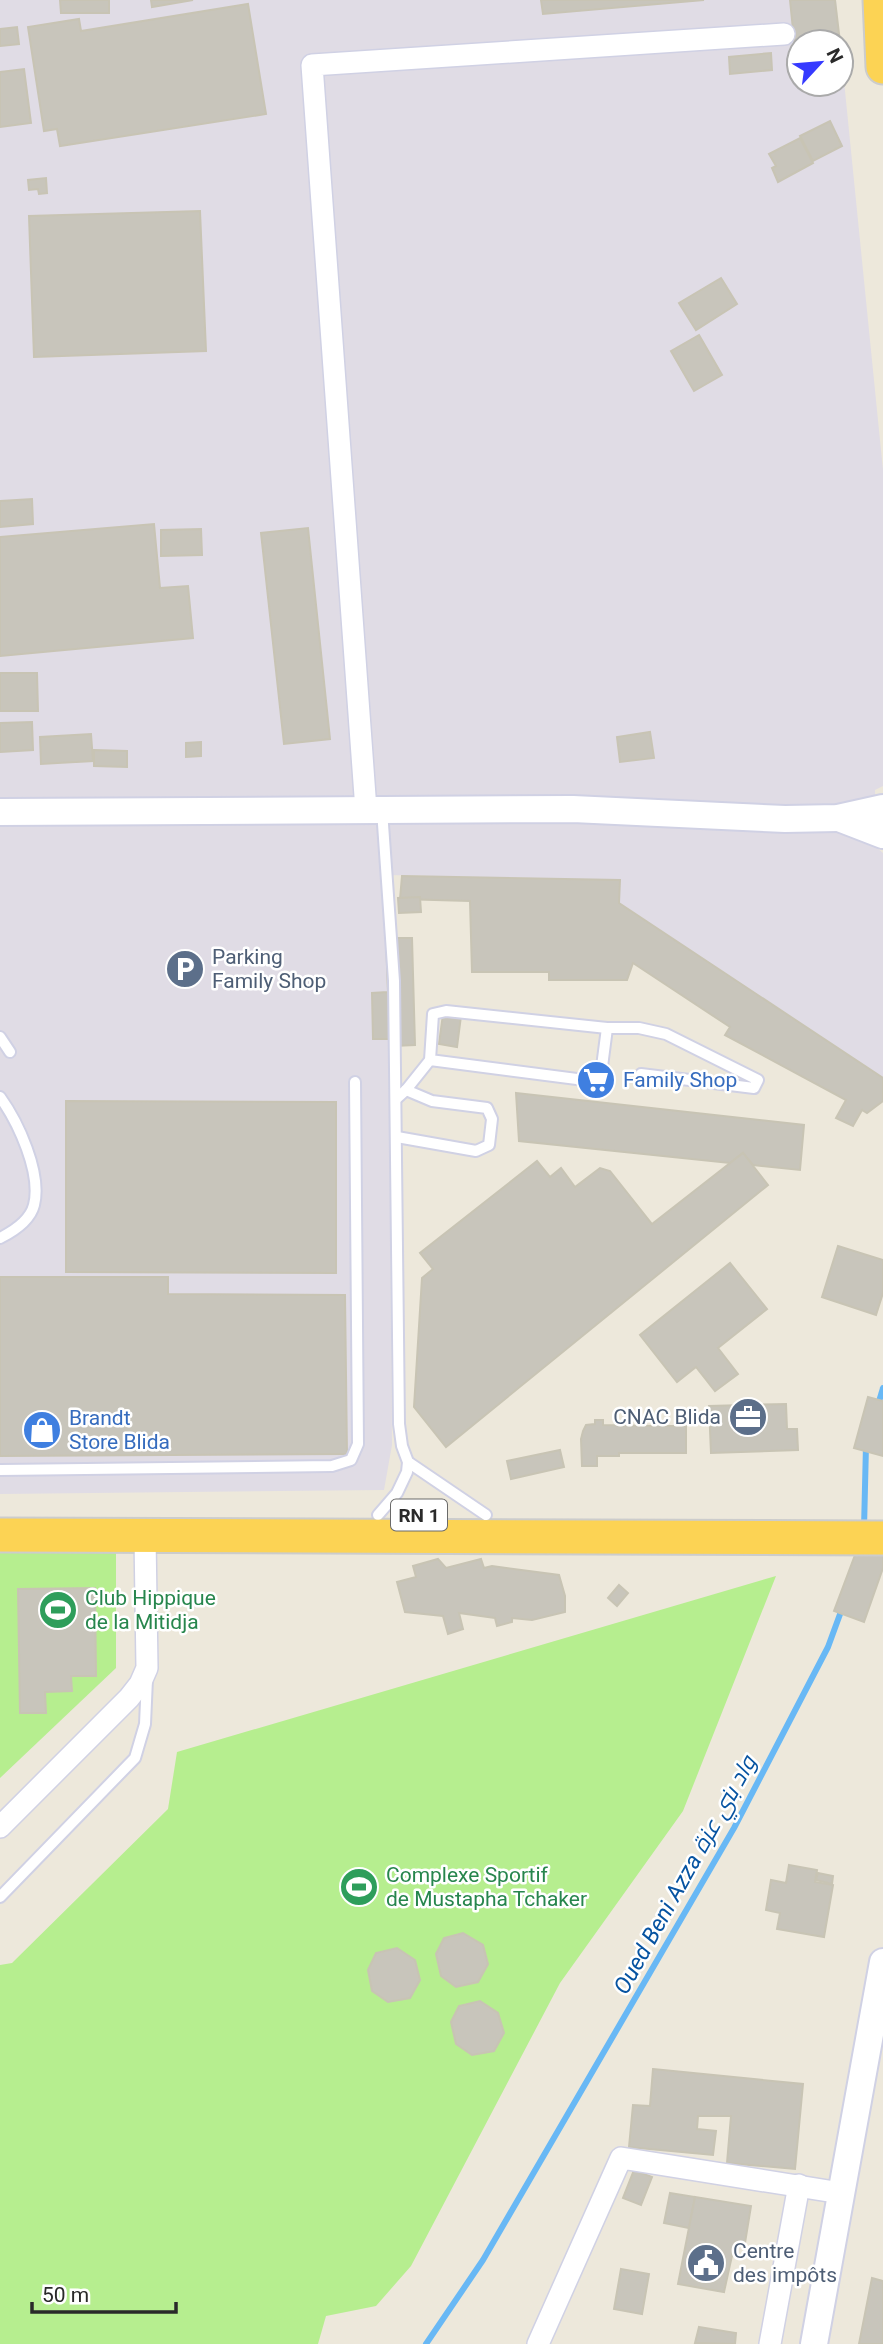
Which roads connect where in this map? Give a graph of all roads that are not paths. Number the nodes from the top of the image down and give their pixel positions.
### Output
1 (880, 0) edge
2 (784, 34) dead end
3 (883, 67) edge
4 (883, 808) edge
5 (374, 810) junction
6 (0, 812) edge
7 (838, 818) junction
8 (883, 835) edge
9 (607, 1028) junction
10 (0, 1037) edge
11 (10, 1052) dead end
12 (430, 1060) junction
13 (641, 1074) dead end
14 (355, 1082) dead end
15 (406, 1090) junction
16 (0, 1097) edge
17 (396, 1099) junction
18 (397, 1137) junction
19 (0, 1238) edge
20 (408, 1462) junction
21 (0, 1469) edge
22 (0, 1514) edge
23 (378, 1515) junction
24 (486, 1515) junction
25 (883, 1517) edge
26 (835, 1528) junction
27 (0, 1535) edge
28 (145, 1536) junction
29 (883, 1538) edge
30 (147, 1668) junction
31 (0, 1827) edge
32 (0, 1897) edge
33 (883, 1962) edge
34 (880, 1991) edge
35 (799, 2185) junction
36 (841, 2193) junction
37 (538, 2344) edge
38 (770, 2344) edge
39 (814, 2344) edge

1 - 3 highway
2 - 5 street
4 - 7 street
5 - 6 street
5 - 7 street
5 - 17 lane
7 - 8 street
9 - 12 lane
9 - 12 lane
9 - 13 lane
10 - 11 lane
12 - 15 lane
14 - 21 lane
15 - 17 lane
15 - 18 lane
16 - 19 lane
17 - 18 lane
18 - 20 lane
20 - 23 lane
20 - 24 lane
22 - 23 highway, RN 1
23 - 24 highway, RN 1
24 - 26 highway, RN 1
25 - 26 highway, RN 1
26 - 28 highway, RN 1
26 - 29 highway, RN 1
27 - 28 highway, RN 1
28 - 30 street
30 - 31 street
30 - 32 lane
33 - 34 street
34 - 36 street
35 - 36 street
35 - 37 street
35 - 38 street
36 - 39 street

